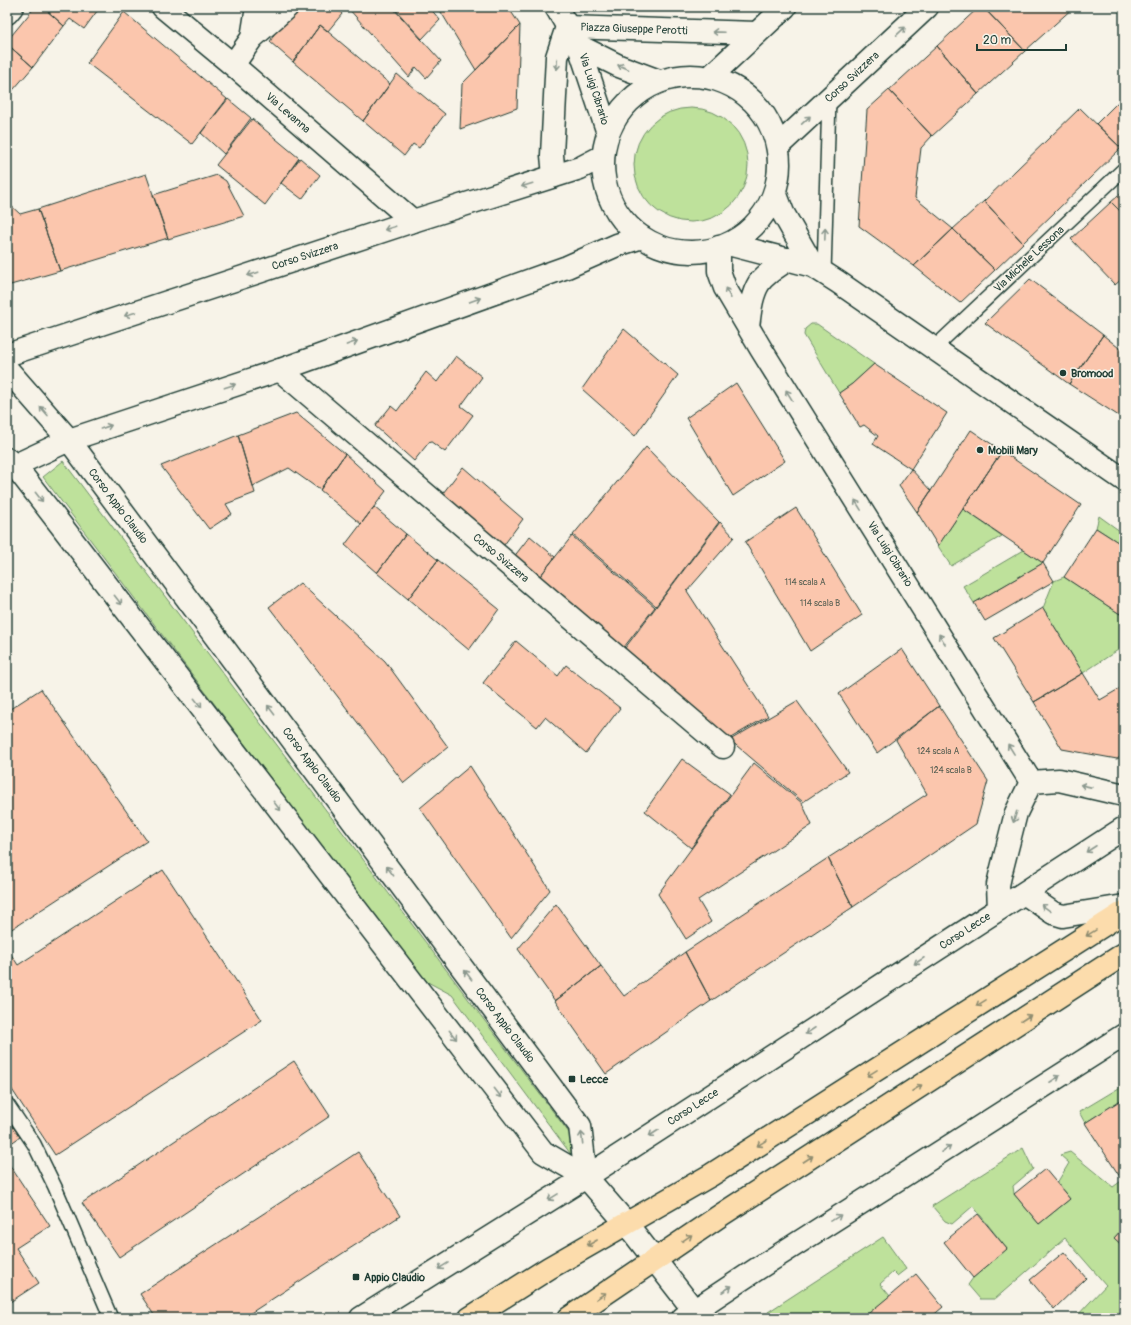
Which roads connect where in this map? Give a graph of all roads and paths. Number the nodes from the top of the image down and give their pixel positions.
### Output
1 (12, 7) edge
2 (163, 7) edge
3 (257, 7) edge
4 (287, 7) edge
5 (556, 7) edge
6 (785, 7) edge
7 (927, 7) edge
8 (7, 13) edge
9 (567, 27) junction
10 (757, 33) junction
11 (252, 38) junction
12 (579, 46) junction
13 (233, 65) junction
14 (710, 77) junction
15 (659, 81) junction
16 (829, 98) junction
17 (608, 133) junction
18 (778, 146) junction
19 (603, 156) junction
20 (1124, 169) edge
21 (554, 176) junction
22 (775, 192) junction
23 (413, 221) junction
24 (642, 237) junction
25 (724, 245) junction
26 (789, 259) junction
27 (818, 270) junction
28 (748, 327) junction
29 (934, 348) junction
30 (7, 355) edge
31 (7, 369) edge
32 (280, 370) junction
33 (69, 440) junction
34 (10, 465) edge
35 (1124, 480) edge
36 (723, 747) dead end
37 (1032, 782) junction
38 (1124, 795) edge
39 (1124, 828) edge
40 (1024, 893) junction
41 (1124, 906) edge
42 (999, 909) junction
43 (1124, 912) edge
44 (1124, 954) edge
45 (1124, 1035) edge
46 (7, 1104) edge
47 (586, 1177) junction
48 (626, 1223) junction
49 (655, 1259) junction
50 (693, 1315) edge
51 (111, 1318) edge
52 (361, 1318) edge
53 (470, 1318) edge
54 (569, 1318) edge

1 - 8 street
2 - 13 street, Via Levanna
3 - 11 street
4 - 11 street
5 - 9 street, Via Luigi Cibrario
6 - 10 street
16 -> 7 street, Corso Svizzera
10 -> 9 street, Piazza Giuseppe Perotti
9 - 12 street, Via Luigi Cibrario
9 -> 21 street, Piazza Giuseppe Perotti
10 - 14 street
11 - 13 street
15 -> 12 street, Via Luigi Cibrario
12 - 17 street, Via Luigi Cibrario
13 - 23 street, Via Levanna
14 - 15 street
14 - 18 street
15 - 17 street
18 -> 16 street, Corso Svizzera
27 -> 16 lane
17 - 19 street
18 - 22 street
19 - 21 street, Corso Svizzera
19 - 24 street
20 - 29 lane, Via Michele Lessona
21 -> 23 street, Corso Svizzera
22 - 25 street
22 - 27 street
23 -> 30 street, Corso Svizzera
24 - 25 street
32 -> 24 street
25 - 26 street
28 -> 25 street, Via Luigi Cibrario
26 - 27 street
26 - 28 street
27 - 29 street
37 -> 28 street, Via Luigi Cibrario
29 - 35 street
33 -> 31 street, Corso Appio Claudio
33 -> 32 street
32 - 36 street, Corso Svizzera
33 - 34 street
47 -> 33 street, Corso Appio Claudio
34 -> 47 street
38 -> 37 street
37 -> 42 street
39 -> 40 street, Corso Lecce
41 -> 40 street
40 - 42 street, Corso Lecce
42 -> 47 street, Corso Lecce
43 -> 48 main road
49 -> 44 main road
50 -> 45 street
46 - 51 lane
47 - 48 street
47 -> 52 street, Corso Lecce
48 - 49 street
48 -> 53 main road
49 - 50 street
54 -> 49 main road

